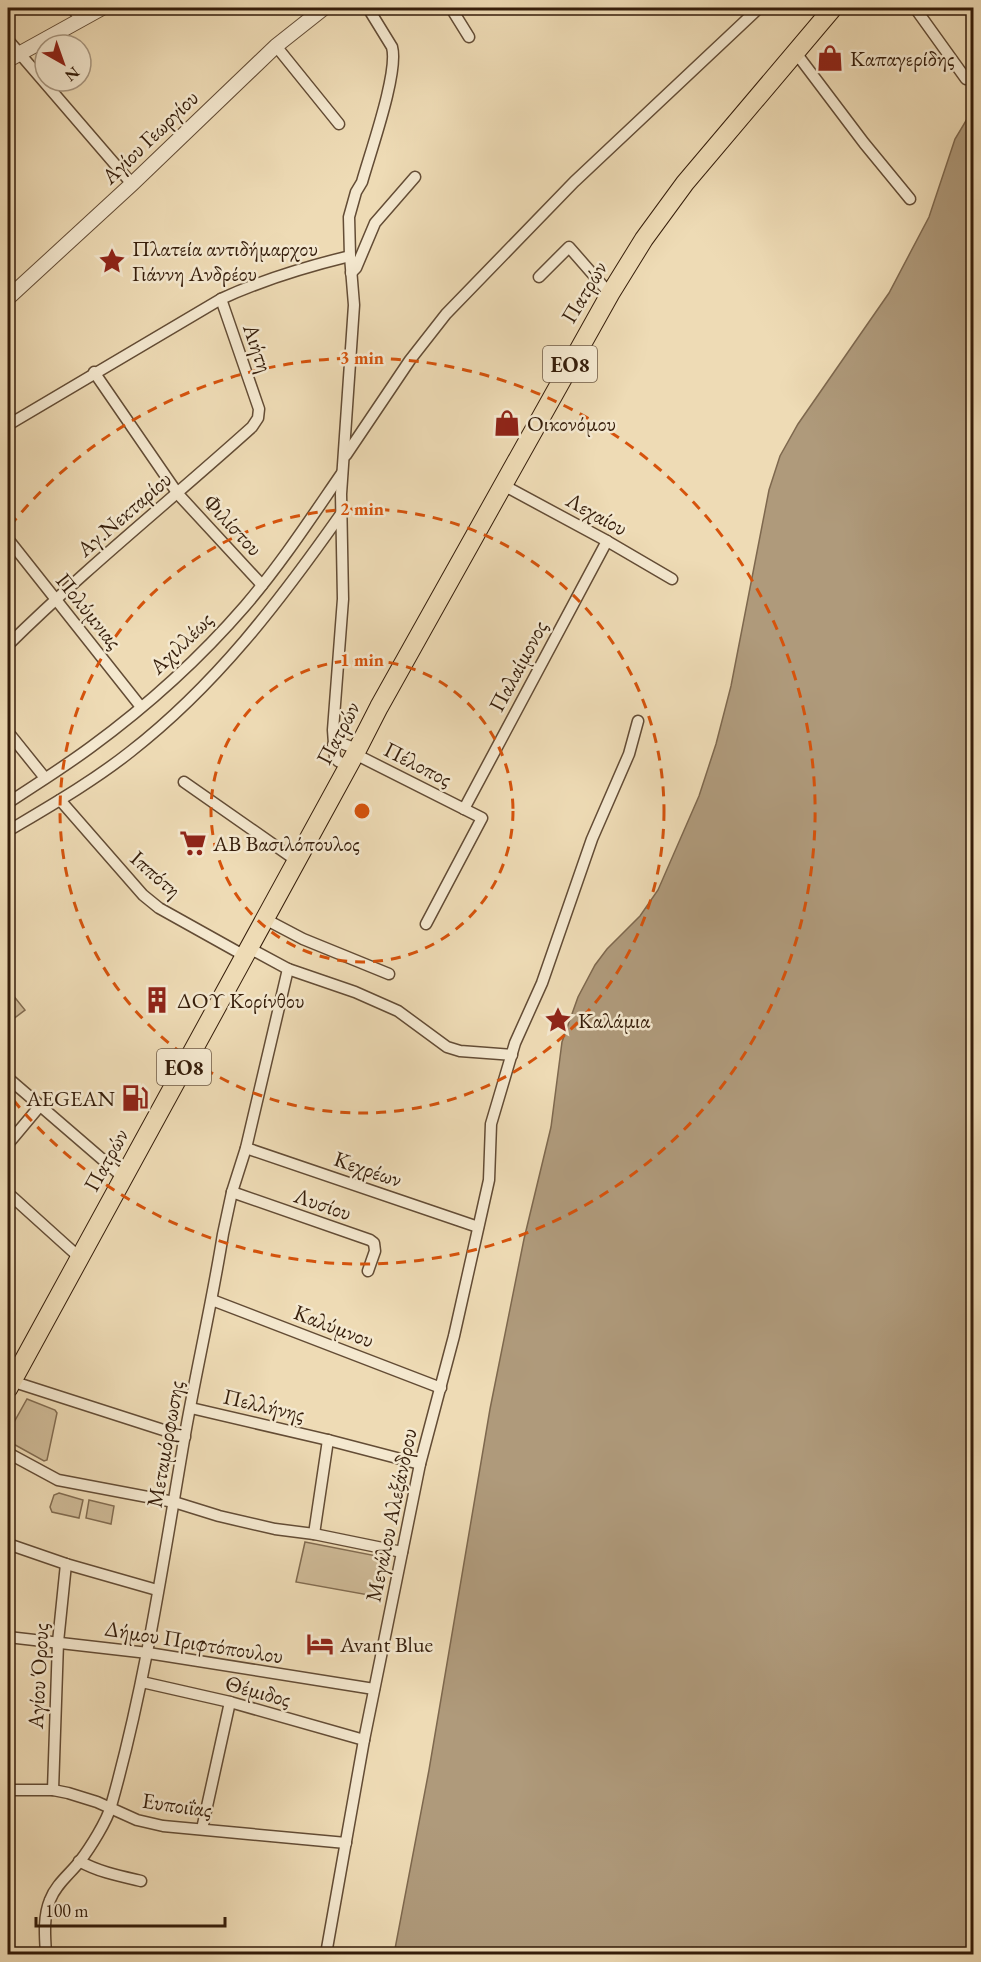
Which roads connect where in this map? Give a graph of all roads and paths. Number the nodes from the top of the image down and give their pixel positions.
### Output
1 (102, 8) edge
2 (324, 8) edge
3 (368, 8) edge
4 (451, 8) edge
5 (759, 8) edge
6 (833, 8) edge
7 (915, 8) edge
8 (76, 13) edge
9 (469, 37) dead end
10 (8, 40) edge
11 (276, 46) junction
12 (796, 53) junction
13 (13, 57) edge
14 (966, 79) dead end
15 (339, 124) dead end
16 (415, 177) dead end
17 (132, 184) junction
18 (910, 199) dead end
19 (350, 256) junction
20 (351, 273) junction
21 (540, 277) dead end
22 (610, 294) junction
23 (8, 298) edge
24 (221, 299) junction
25 (94, 372) junction
26 (259, 409) joint
27 (8, 425) edge
28 (344, 458) junction
29 (343, 473) junction
30 (503, 486) junction
31 (178, 494) junction
32 (341, 514) junction
33 (8, 539) edge
34 (607, 541) junction
35 (672, 579) dead end
36 (262, 585) junction
37 (54, 599) junction
38 (8, 645) edge
39 (141, 707) junction
40 (638, 721) dead end
41 (8, 732) edge
42 (333, 745) junction
43 (354, 756) junction
44 (45, 778) junction
45 (184, 782) dead end
46 (60, 801) junction
47 (8, 803) edge
48 (464, 809) junction
49 (8, 831) edge
50 (297, 861) junction
51 (265, 919) junction
52 (426, 924) dead end
53 (247, 952) junction
54 (288, 969) junction
55 (389, 974) dead end
56 (512, 1055) junction
57 (8, 1078) edge
58 (39, 1107) junction
59 (8, 1144) edge
60 (246, 1148) junction
61 (124, 1178) junction
62 (232, 1192) junction
63 (8, 1193) edge
64 (478, 1227) junction
65 (80, 1258) junction
66 (368, 1271) dead end
67 (212, 1300) junction
68 (9, 1384) edge
69 (441, 1388) junction
70 (191, 1408) junction
71 (185, 1437) junction
72 (328, 1440) junction
73 (8, 1453) edge
74 (420, 1464) junction
75 (174, 1502) junction
76 (314, 1534) junction
77 (8, 1544) edge
78 (402, 1552) junction
79 (66, 1564) junction
80 (157, 1590) junction
81 (8, 1637) edge
82 (58, 1642) junction
83 (148, 1653) junction
84 (142, 1682) junction
85 (374, 1689) junction
86 (230, 1702) junction
87 (364, 1740) junction
88 (8, 1790) edge
89 (53, 1790) junction
90 (110, 1809) junction
91 (202, 1829) junction
92 (346, 1843) junction
93 (79, 1862) junction
94 (141, 1881) dead end
95 (46, 1954) edge
96 (326, 1954) edge

1 - 8 street
2 - 11 street, Αγίου Γεωργίου
3 - 19 street
4 - 9 street
5 - 28 street
6 - 12 main road, Πατρών / ΕΟ8
7 - 14 street
8 - 13 street
10 - 13 street
11 - 15 street
11 - 17 street, Αγίου Γεωργίου
12 - 18 street
12 - 22 main road, Πατρών / ΕΟ8
13 - 17 street
16 - 20 street
17 - 23 street, Αγίου Γεωργίου
19 - 20 street
19 - 24 street
20 - 28 street
21 - 22 street
22 - 30 main road, Πατρών / ΕΟ8
24 - 25 street
24 - 26 street, Αιήτη
25 - 27 street
25 - 31 street, Φιλίστου
26 - 31 street, Αγ.Νεκταρίου
28 - 29 street
29 - 32 street
29 - 36 street, Αχιλλέως
30 - 34 street, Λεχαίου
30 - 43 main road, Πατρών / ΕΟ8
31 - 36 street, Φιλίστου
31 - 37 street, Αγ.Νεκταρίου
32 - 42 street
32 - 46 street
33 - 37 street, Πολύμνιας
34 - 35 street, Λεχαίου
34 - 48 street, Παλαίμονος
36 - 39 street, Αχιλλέως
37 - 38 street, Αγ.Νεκταρίου
37 - 39 street, Πολύμνιας
39 - 44 street, Αχιλλέως
40 - 56 street, Μεγάλου Αλεξάνδρου
41 - 44 street
42 - 43 street
42 - 43 street
43 - 48 street, Πέλοπος
43 - 50 main road, Πατρών / ΕΟ8
44 - 47 street, Αχιλλέως
45 - 50 street
46 - 49 street
46 - 53 street, Ιππότη
48 - 52 street
50 - 51 main road, Πατρών / ΕΟ8
51 - 53 main road, Πατρών / ΕΟ8
51 - 55 street
53 - 54 street
53 - 61 main road, Πατρών / ΕΟ8
54 - 56 street
54 - 60 street, Μεταμόρφωσης
56 - 64 street, Μεγάλου Αλεξάνδρου
57 - 58 street
58 - 59 street
58 - 61 street
60 - 62 street, Μεταμόρφωσης
60 - 64 street, Κεχρέων
61 - 65 main road, Πατρών / ΕΟ8
62 - 66 street, Λυσίου
62 - 67 street, Μεταμόρφωσης
63 - 65 street
64 - 69 street, Μεγάλου Αλεξάνδρου
65 - 68 main road, Πατρών / ΕΟ8
67 - 69 street, Καλύμνου
67 - 70 street, Μεταμόρφωσης
68 - 71 street
69 - 74 street, Μεγάλου Αλεξάνδρου
70 - 71 street, Μεταμόρφωσης
70 - 72 street, Πελλήνης
71 - 75 street, Μεταμόρφωσης
72 - 74 street, Πελλήνης
72 - 76 street, Πελλήνης
73 - 75 street
74 - 78 street, Μεγάλου Αλεξάνδρου
75 - 76 street
75 - 80 street, Μεταμόρφωσης
76 - 78 street
77 - 79 street
78 - 85 street, Μεγάλου Αλεξάνδρου
79 - 80 street
79 - 82 street, Αγίου Όρους
80 - 83 street, Μεταμόρφωσης
81 - 82 street, Δήμου Πριφτόπουλου
82 - 83 street, Δήμου Πριφτόπουλου
82 - 89 street, Αγίου Όρους
83 - 84 street, Μεταμόρφωσης
83 - 85 street, Δήμου Πριφτόπουλου
84 - 86 street, Θέμιδος
84 - 90 street, Μεταμόρφωσης
85 - 87 street, Μεγάλου Αλεξάνδρου
86 - 87 street, Θέμιδος
86 - 91 street
87 - 92 street, Μεγάλου Αλεξάνδρου
88 - 89 street, Ευποιΐας
89 - 90 street, Ευποιΐας
90 - 91 street, Ευποιΐας
90 - 93 street, Μεταμόρφωσης
91 - 92 street, Ευποιΐας
92 - 96 street, Μεγάλου Αλεξάνδρου
93 - 94 street
93 - 95 street, Μεταμόρφωσης

